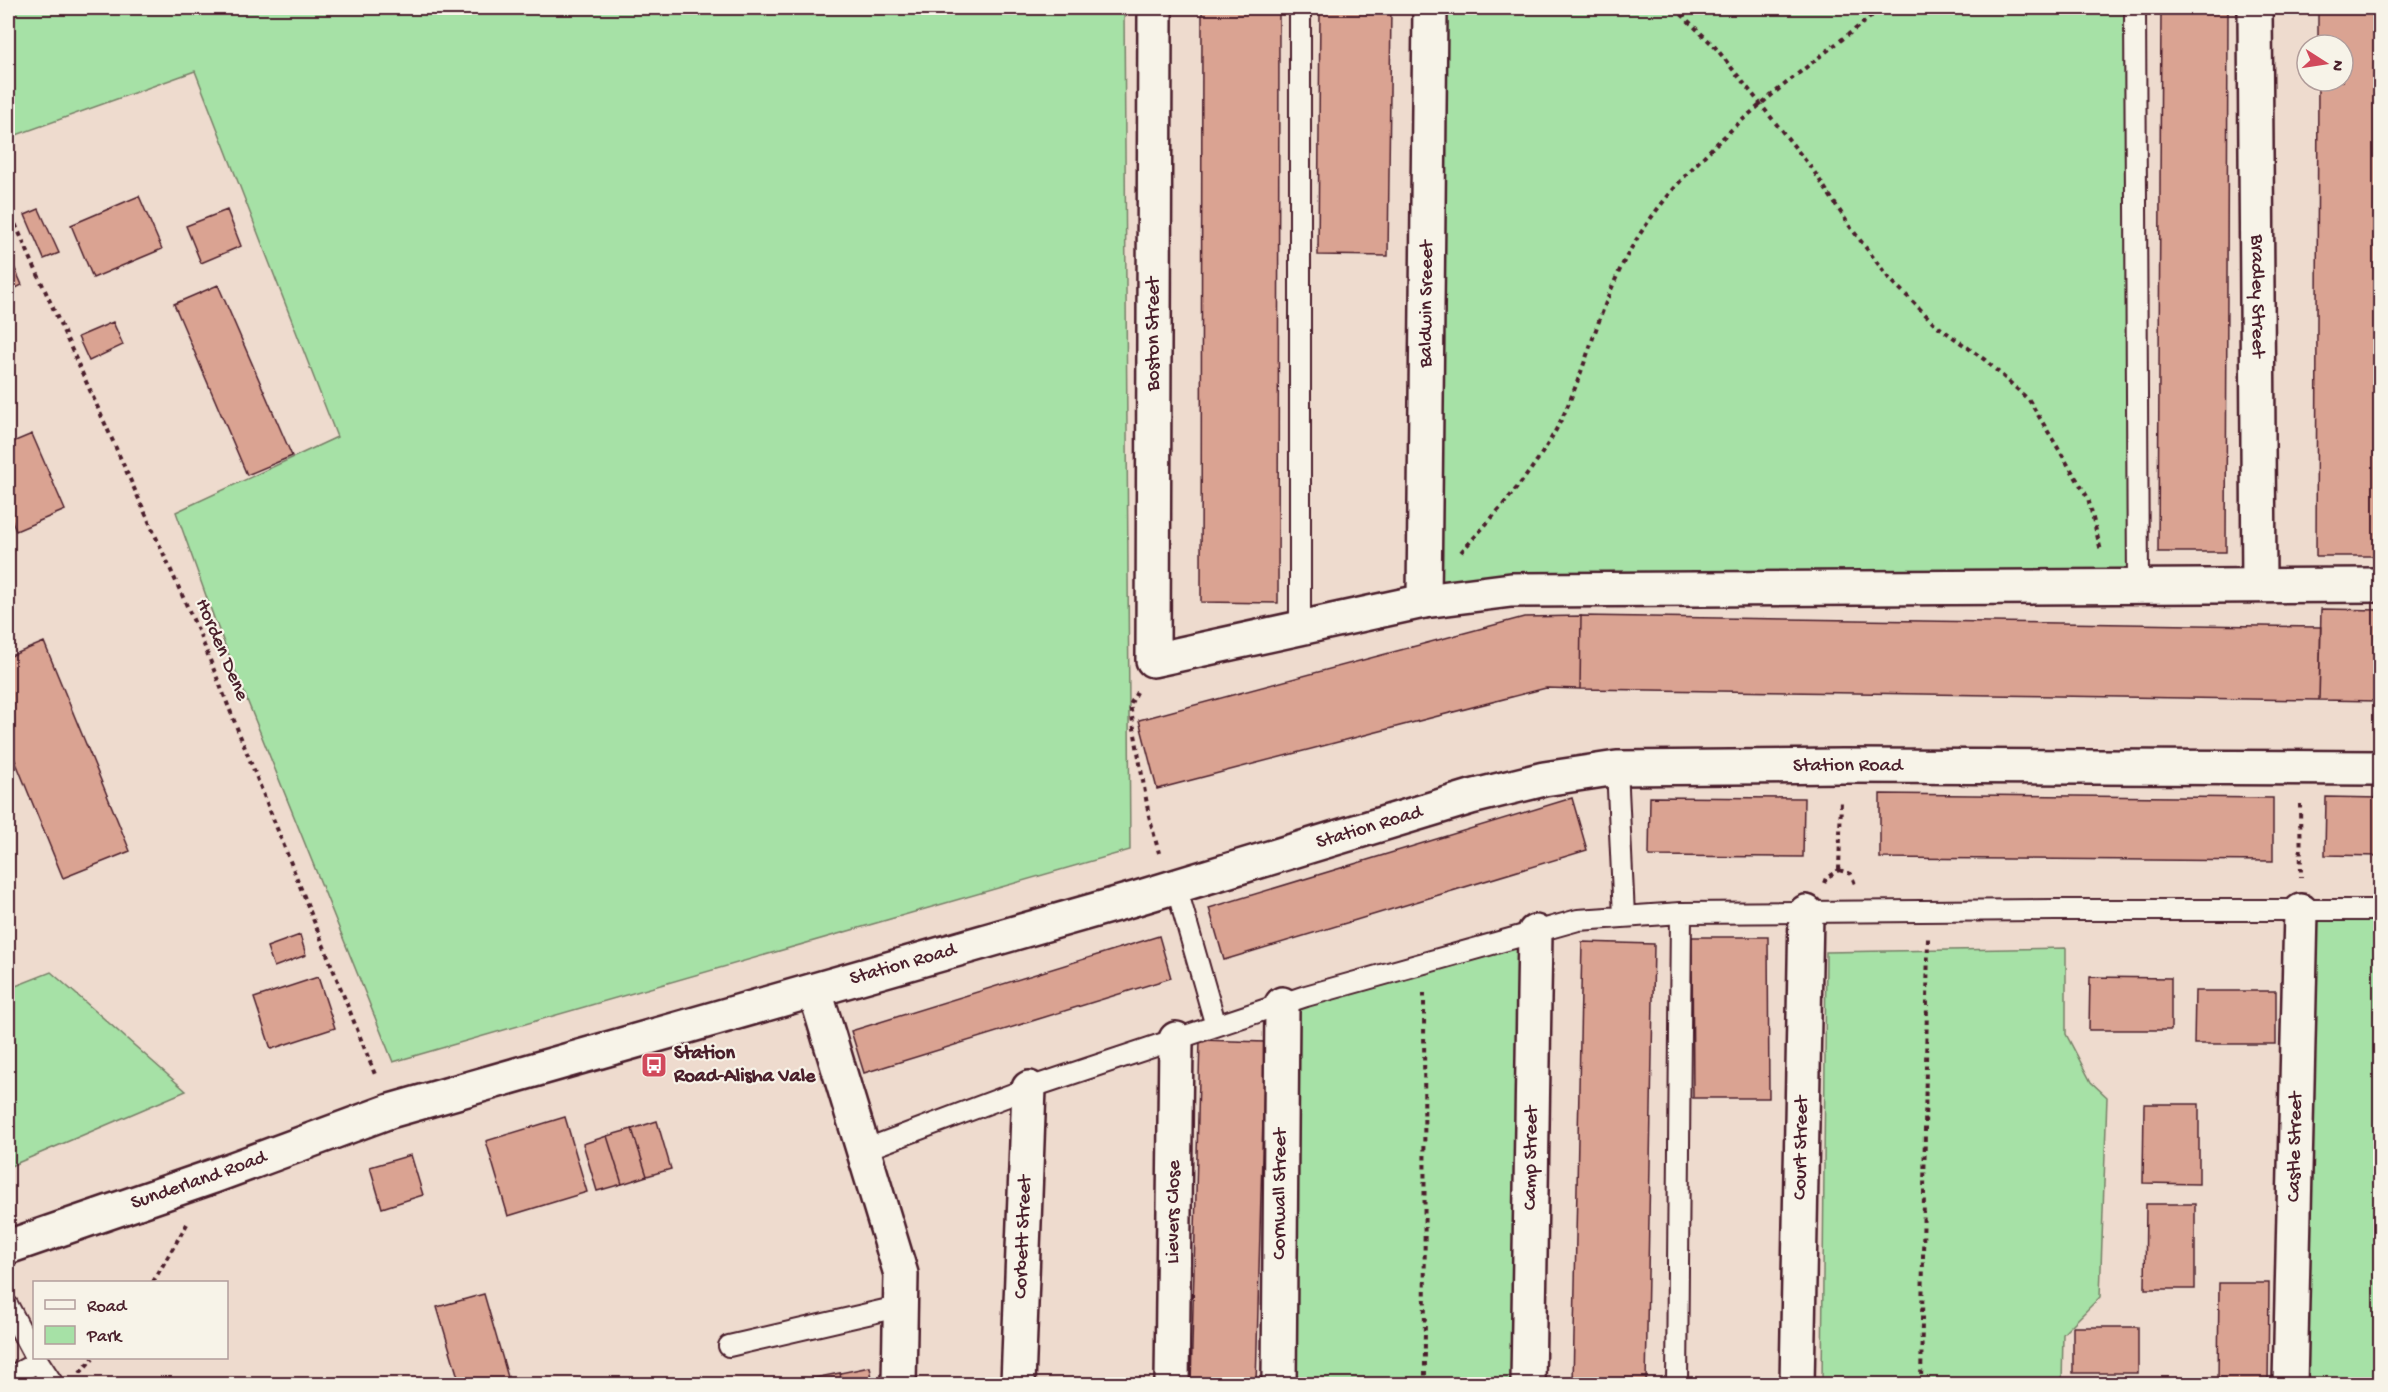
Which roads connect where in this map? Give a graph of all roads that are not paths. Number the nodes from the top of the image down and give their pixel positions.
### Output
1 (1155, 8) edge
2 (1300, 8) edge
3 (1430, 8) edge
4 (2135, 8) edge
5 (2255, 8) edge
6 (2259, 585) junction
7 (2380, 585) edge
8 (2138, 586) junction
9 (1424, 601) junction
10 (1300, 629) junction
11 (1617, 768) junction
12 (2380, 768) edge
13 (1176, 886) junction
14 (2380, 910) edge
15 (2301, 911) junction
16 (1806, 912) junction
17 (1682, 913) junction
18 (1624, 916) junction
19 (1535, 932) junction
20 (815, 991) junction
21 (1282, 1004) junction
22 (1216, 1026) junction
23 (1176, 1039) junction
24 (1029, 1088) junction
25 (390, 1111) joint
26 (864, 1150) junction
27 (8, 1247) edge
28 (8, 1306) edge
29 (902, 1306) junction
30 (729, 1346) dead end
31 (33, 1352) edge
32 (35, 1359) edge
33 (37, 1359) edge
34 (8, 1378) edge
35 (52, 1384) edge
36 (899, 1384) edge
37 (1018, 1384) edge
38 (1172, 1384) edge
39 (1279, 1384) edge
40 (1528, 1384) edge
41 (1677, 1384) edge
42 (1797, 1384) edge
43 (2290, 1384) edge

1 - 10 street, Boston Street
2 - 10 lane
3 - 9 street, Baldwin Sreeet
4 - 8 lane
5 - 6 street, Bradley Street
6 - 7 street
6 - 8 street
8 - 9 street
9 - 10 street
11 - 12 street, Station Road
11 - 13 street, Station Road
11 - 18 lane
13 - 20 street, Station Road
13 - 22 lane
14 - 15 lane
15 - 16 lane
15 - 43 street, Castle Street
16 - 17 lane
16 - 42 street, Court Street
17 - 18 lane
17 - 41 lane
18 - 19 lane
19 - 21 lane
19 - 40 street, Camp Street
20 - 25 street, Station Road
20 - 26 street
21 - 22 lane
21 - 39 street, Cornwall Street
22 - 23 lane
23 - 24 lane
23 - 38 street, Lievers Close
24 - 26 lane
24 - 37 street, Corbett Street
25 - 27 street, Sunderland Road
26 - 29 street
28 - 31 lane
29 - 30 lane
29 - 36 street
32 - 34 lane
33 - 35 lane

